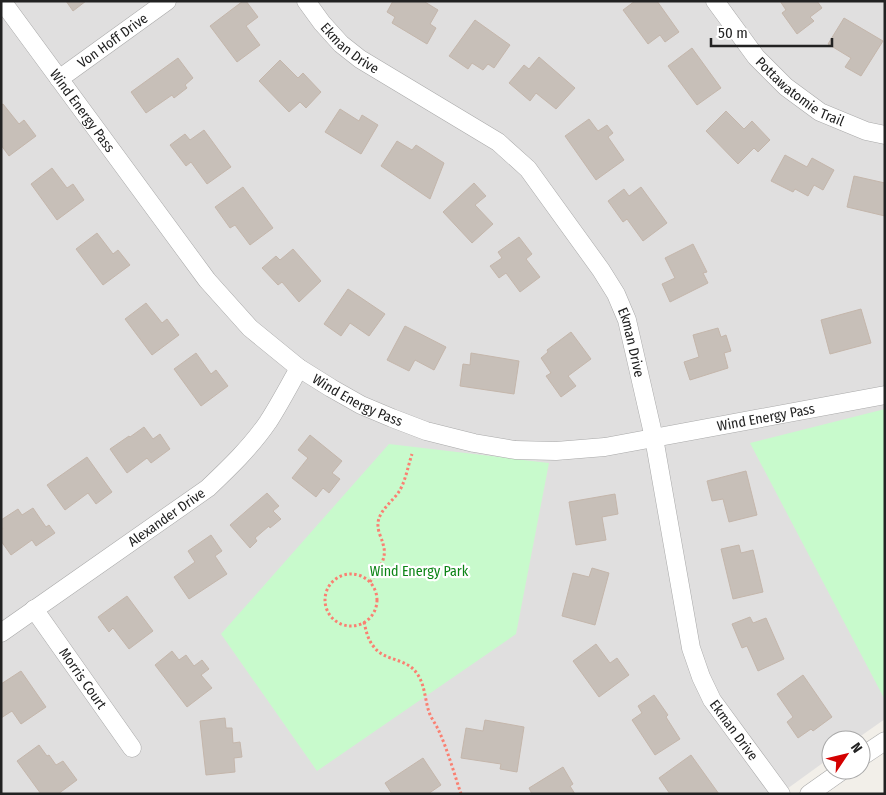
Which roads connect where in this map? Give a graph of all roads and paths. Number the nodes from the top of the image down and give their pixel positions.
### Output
1 (2, 1) edge
2 (167, 1) edge
3 (306, 1) edge
4 (715, 1) edge
5 (59, 79) junction
6 (885, 134) edge
7 (299, 368) junction
8 (885, 396) edge
9 (654, 438) junction
10 (412, 454) dead end
11 (370, 582) junction
12 (34, 609) junction
13 (364, 622) junction
14 (1, 633) edge
15 (885, 741) edge
16 (132, 748) dead end
17 (871, 750) edge
18 (829, 780) edge
19 (461, 794) edge
20 (781, 794) edge
21 (809, 794) edge

1 - 5 street, Wind Energy Pass
2 - 5 street, Von Hoff Drive
3 - 9 street, Ekman Drive
4 - 6 street, Pottawatomie Trail
5 - 7 street, Wind Energy Pass
7 - 9 street, Wind Energy Pass
7 - 12 street, Alexander Drive
8 - 9 street, Wind Energy Pass
9 - 20 street, Ekman Drive
10 - 11 path
11 - 13 path
11 - 13 path
12 - 14 street, Alexander Drive
12 - 16 street, Morris Court
13 - 19 path
15 - 17 street
18 - 21 street

